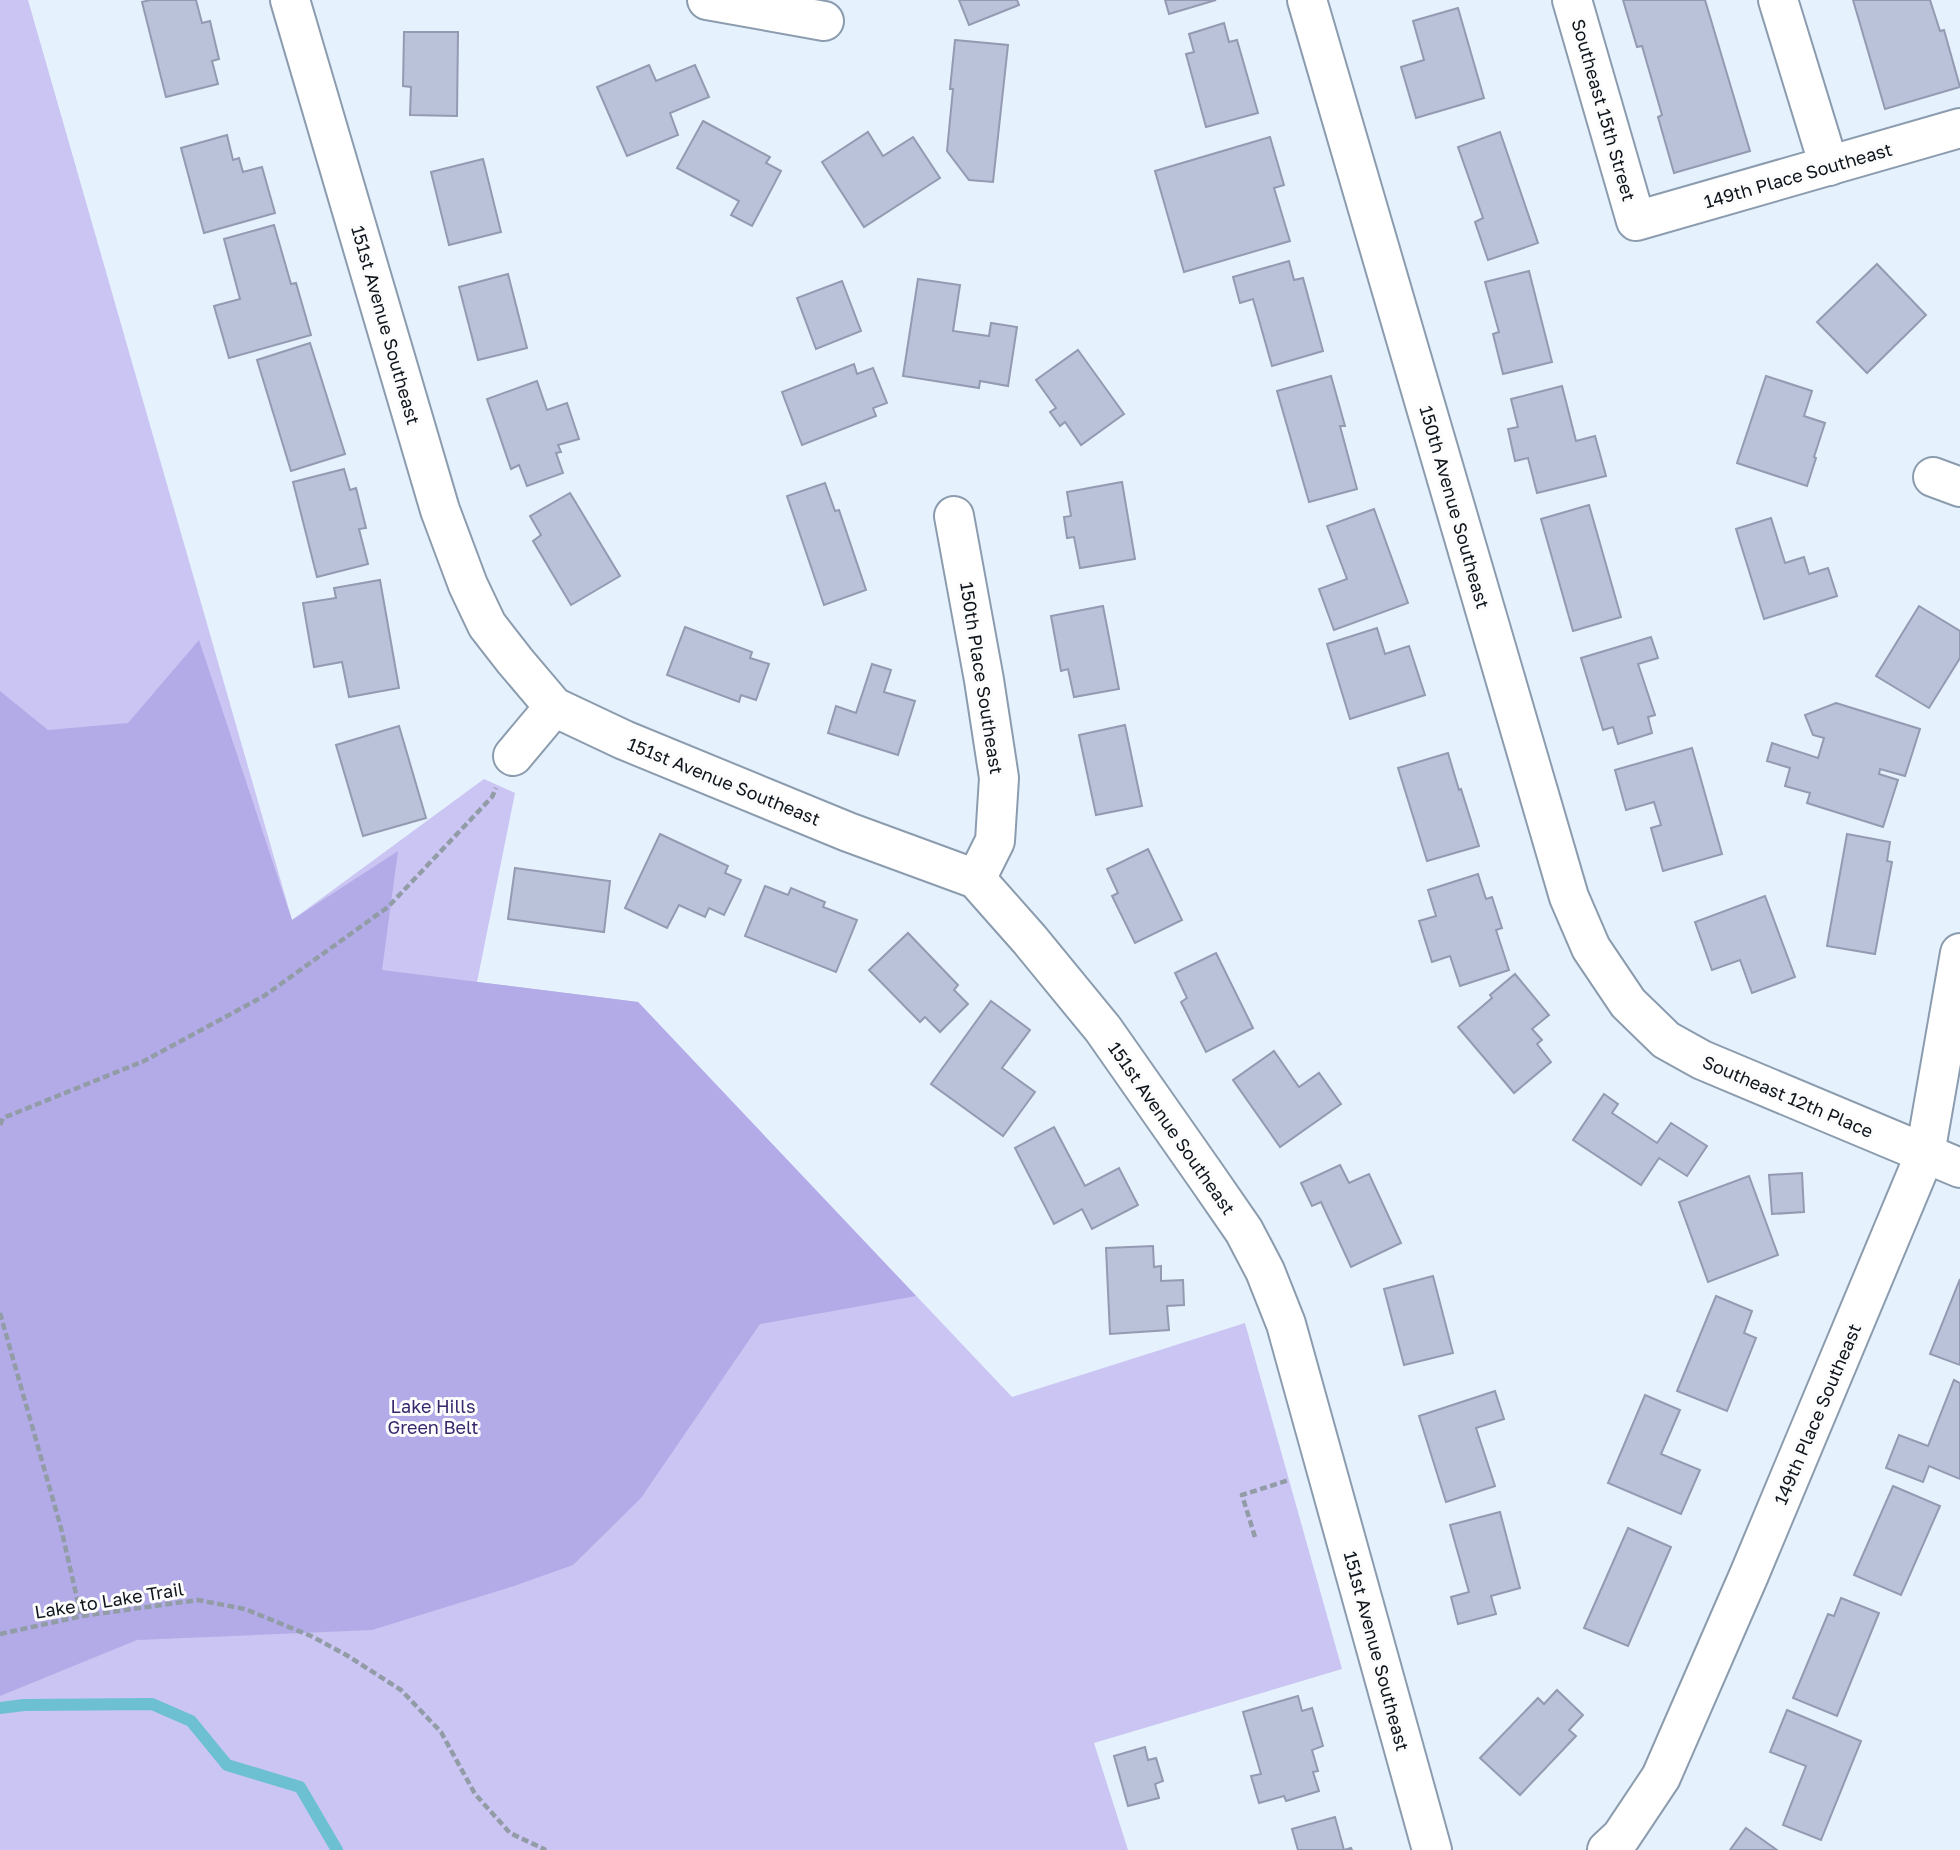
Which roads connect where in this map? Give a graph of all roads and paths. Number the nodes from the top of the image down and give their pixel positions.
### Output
1 (290, 0) edge
2 (707, 0) edge
3 (1307, 0) edge
4 (1572, 0) edge
5 (1778, 0) edge
6 (824, 21) dead end
7 (1960, 128) edge
8 (1829, 166) junction
9 (1636, 221) joint
10 (954, 516) dead end
11 (554, 707) junction
12 (513, 755) joint
13 (976, 879) junction
14 (1960, 953) edge
15 (1628, 1003) joint
16 (0, 1125) edge
17 (1925, 1154) junction
18 (1960, 1168) edge
19 (0, 1313) edge
20 (1326, 1468) junction
21 (1255, 1537) dead end
22 (82, 1616) junction
23 (0, 1634) edge
24 (546, 1850) edge
25 (1432, 1850) edge
26 (1607, 1850) edge

1 - 11 street, 151st Avenue Southeast
2 - 6 street
3 - 15 street, 150th Avenue Southeast
4 - 9 street, Southeast 15th Street
5 - 8 street
7 - 8 street, 149th Place Southeast
8 - 9 street, 149th Place Southeast
10 - 13 street, 150th Place Southeast
11 - 12 street
11 - 13 street, 151st Avenue Southeast
12 - 16 path
13 - 20 street, 151st Avenue Southeast
14 - 17 street, 149th Place Southeast
15 - 17 street, Southeast 12th Place
17 - 18 street, Southeast 12th Place
17 - 26 street, 149th Place Southeast
19 - 22 path
20 - 21 path
20 - 25 street, 151st Avenue Southeast
22 - 23 path, Lake to Lake Trail
22 - 24 path, Lake to Lake Trail

